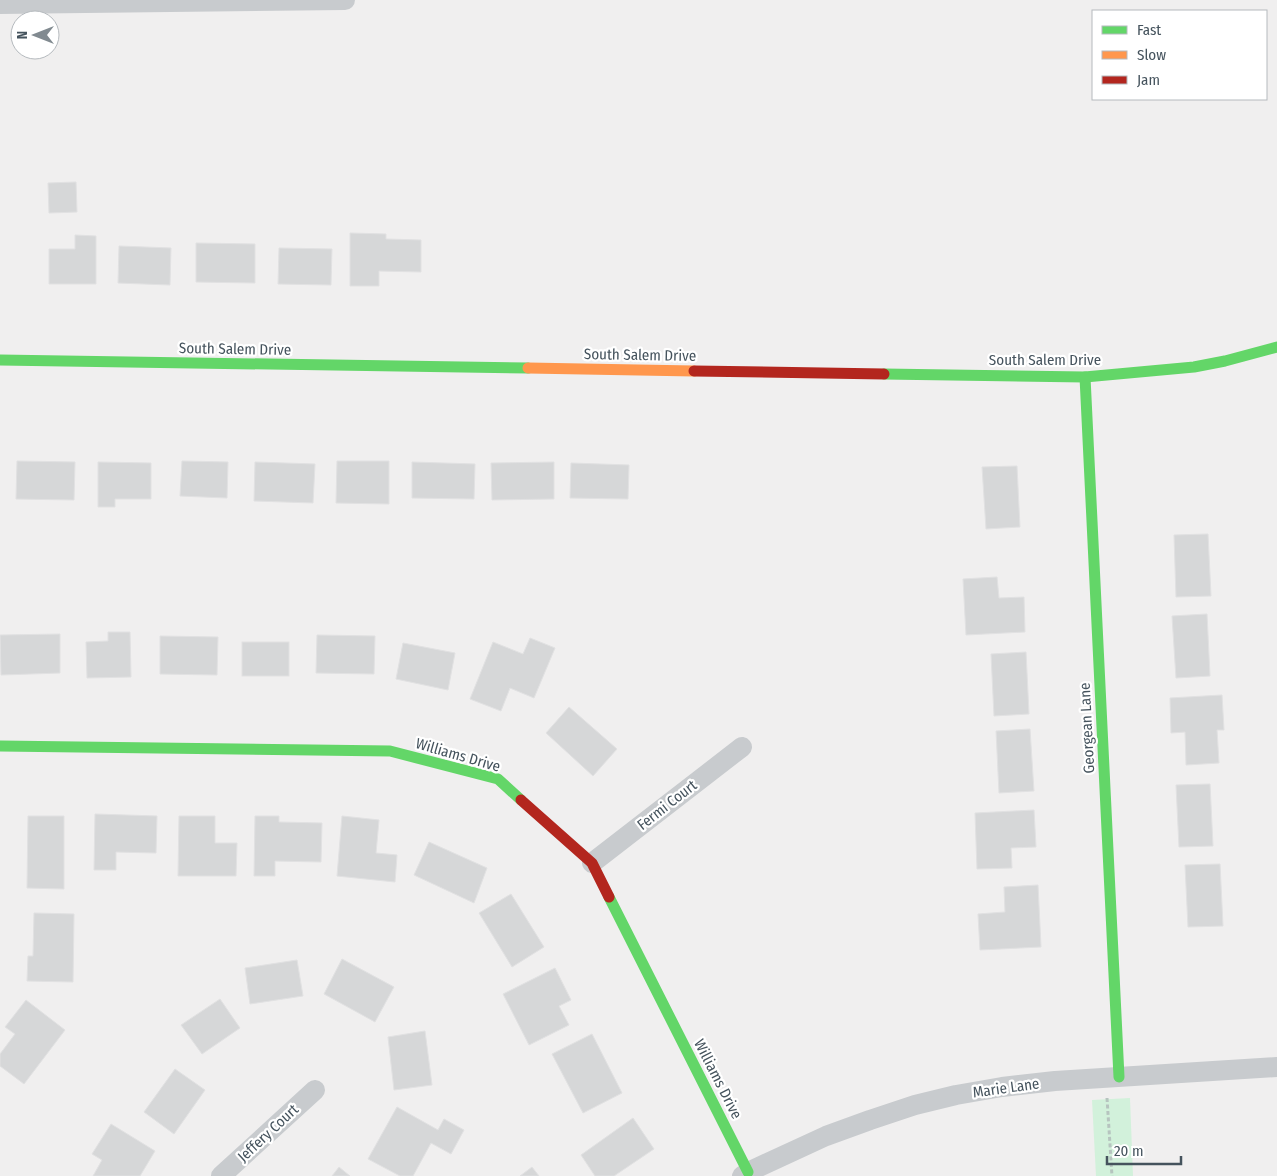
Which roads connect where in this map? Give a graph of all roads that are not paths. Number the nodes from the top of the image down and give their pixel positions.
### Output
1 (345, 0) edge
2 (0, 4) edge
3 (1277, 347) edge
4 (0, 360) edge
5 (1085, 377) junction
6 (0, 746) edge
7 (742, 747) dead end
8 (592, 863) junction
9 (1277, 1067) edge
10 (1112, 1077) junction
11 (314, 1090) dead end
12 (745, 1174) edge
13 (222, 1176) edge

1 - 2 street
3 - 5 street, South Salem Drive
4 - 5 street, South Salem Drive
5 - 10 street, Georgean Lane
6 - 8 street, Williams Drive
7 - 8 street, Fermi Court
8 - 12 street, Williams Drive
9 - 10 street, Marie Lane
10 - 12 street, Marie Lane
11 - 13 street, Jeffery Court

